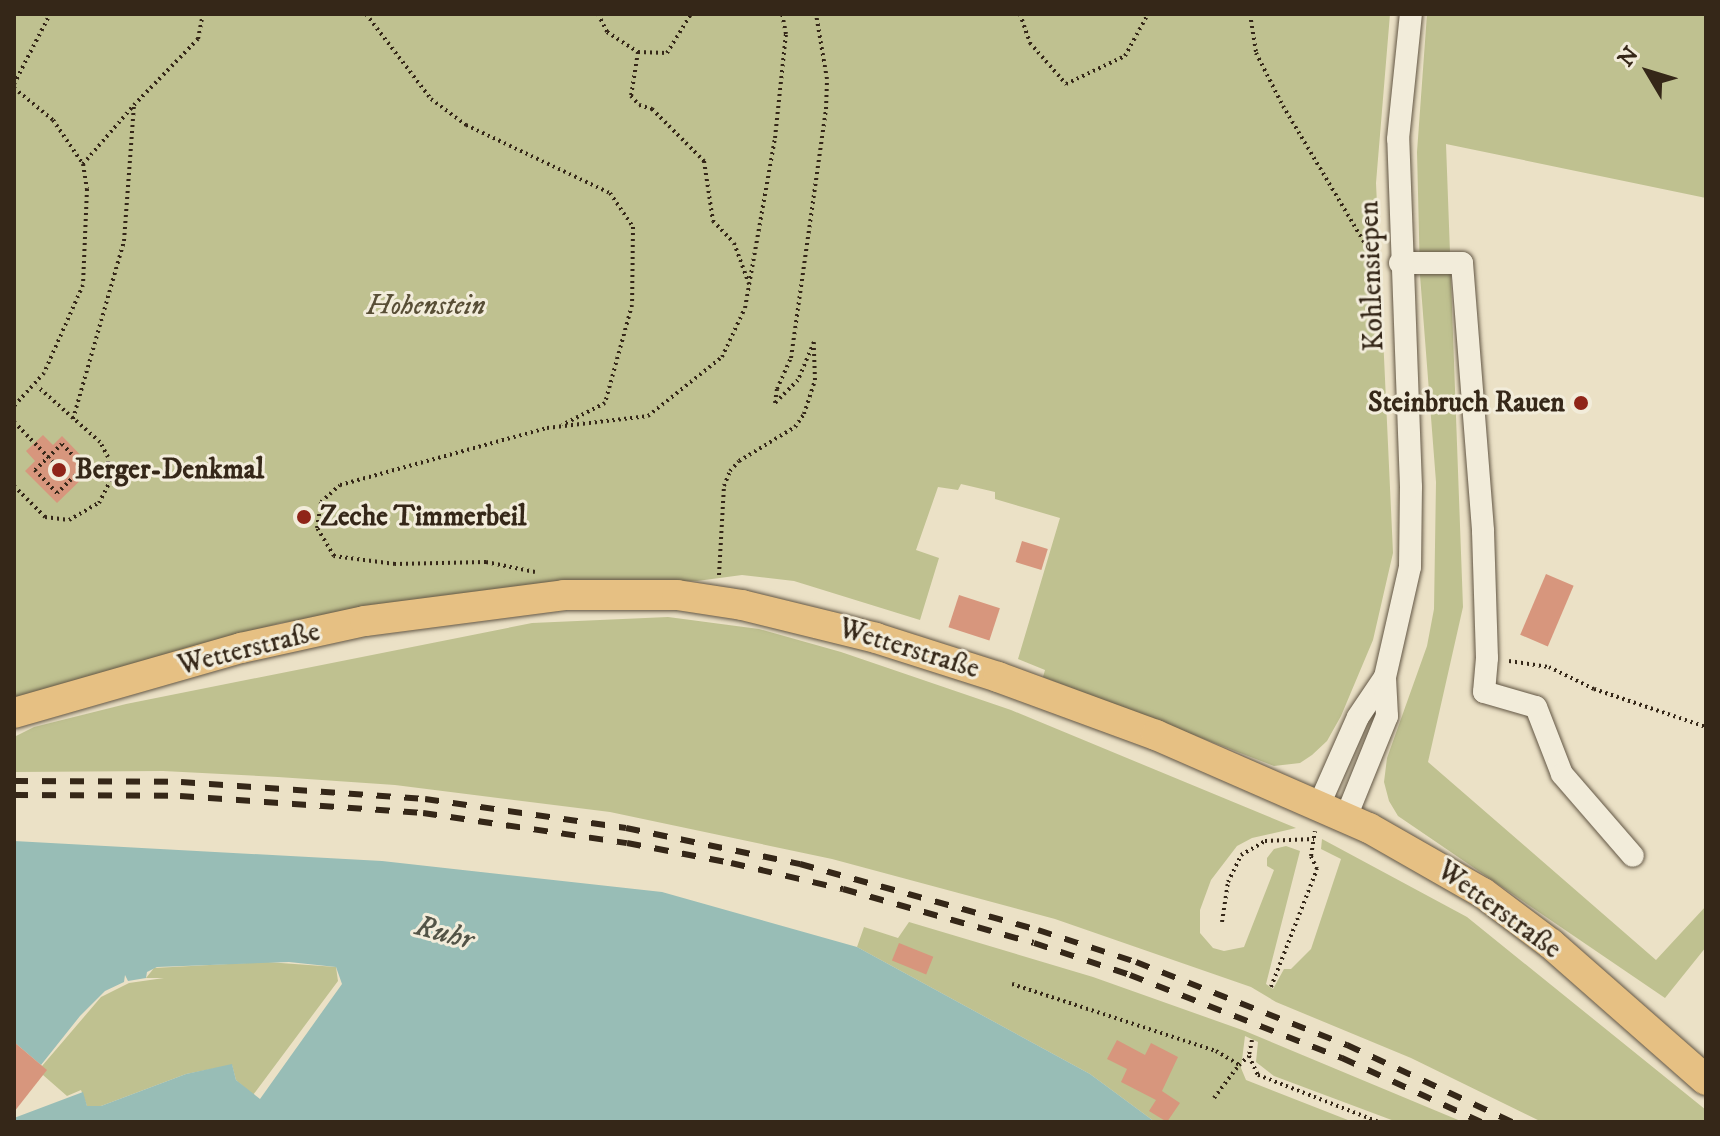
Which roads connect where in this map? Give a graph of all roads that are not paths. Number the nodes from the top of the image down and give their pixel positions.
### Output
1 (1411, 14) edge
2 (1400, 263) junction
3 (1385, 677) junction
4 (14, 713) edge
5 (1332, 811) junction
6 (1633, 856) dead end
7 (1706, 1080) edge

1 - 2 street, Kohlensiepen
2 - 3 street, Kohlensiepen
2 - 6 street
3 - 5 street, Kohlensiepen
3 - 5 street, Kohlensiepen
4 - 5 main road, Wetterstraße
5 - 7 main road, Wetterstraße

